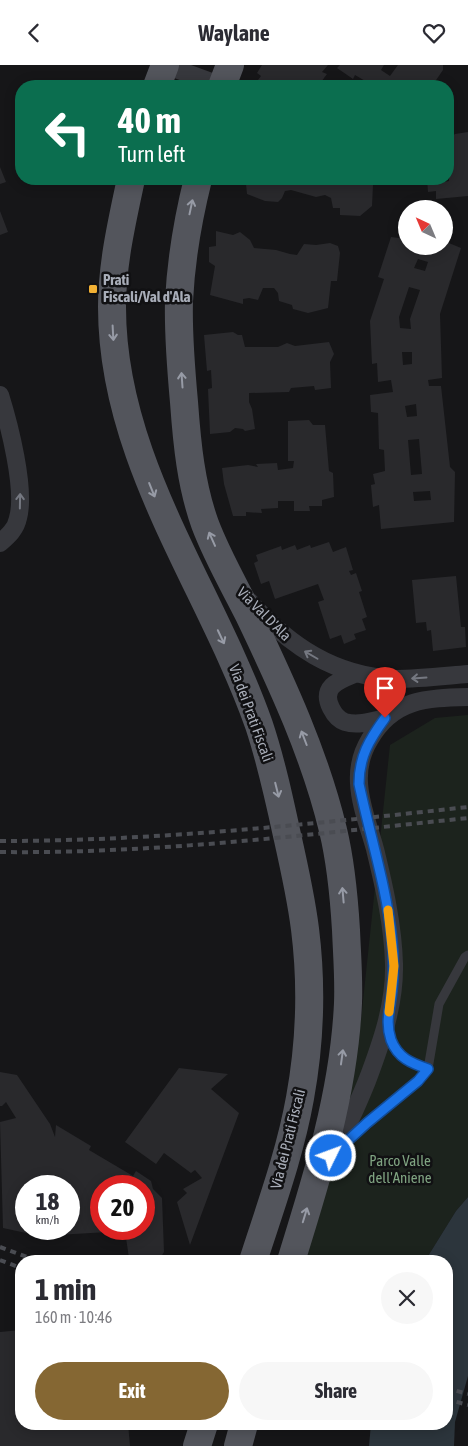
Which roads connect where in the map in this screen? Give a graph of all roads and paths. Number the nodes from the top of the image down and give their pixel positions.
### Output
1 (165, 65) edge
2 (230, 65) edge
3 (159, 80) edge
4 (206, 80) edge
5 (224, 80) edge
6 (130, 185) edge
7 (197, 185) edge
8 (0, 395) edge
9 (0, 543) edge
10 (233, 583) junction
11 (357, 673) junction
12 (468, 674) edge
13 (468, 697) edge
14 (385, 718) junction
15 (468, 955) edge
16 (387, 1021) junction
17 (428, 1069) junction
18 (319, 1167) junction
19 (255, 1255) edge
20 (293, 1255) edge
21 (202, 1430) edge
22 (242, 1430) edge
23 (197, 1446) edge
24 (238, 1446) edge

1 - 3 main road
1 - 4 street
2 - 5 main road
6 -> 19 main road, Via dei Prati Fiscali
10 -> 7 main road
9 -> 8 street
11 -> 10 street, Via Val D'Ala
18 -> 10 main road
12 -> 11 street, Via Val D'Ala
11 - 14 street
13 - 14 street
14 - 16 street
15 - 17 lane
16 - 17 lane
16 - 18 street
17 - 18 lane
20 -> 18 main road
21 - 23 main road
22 - 24 main road

